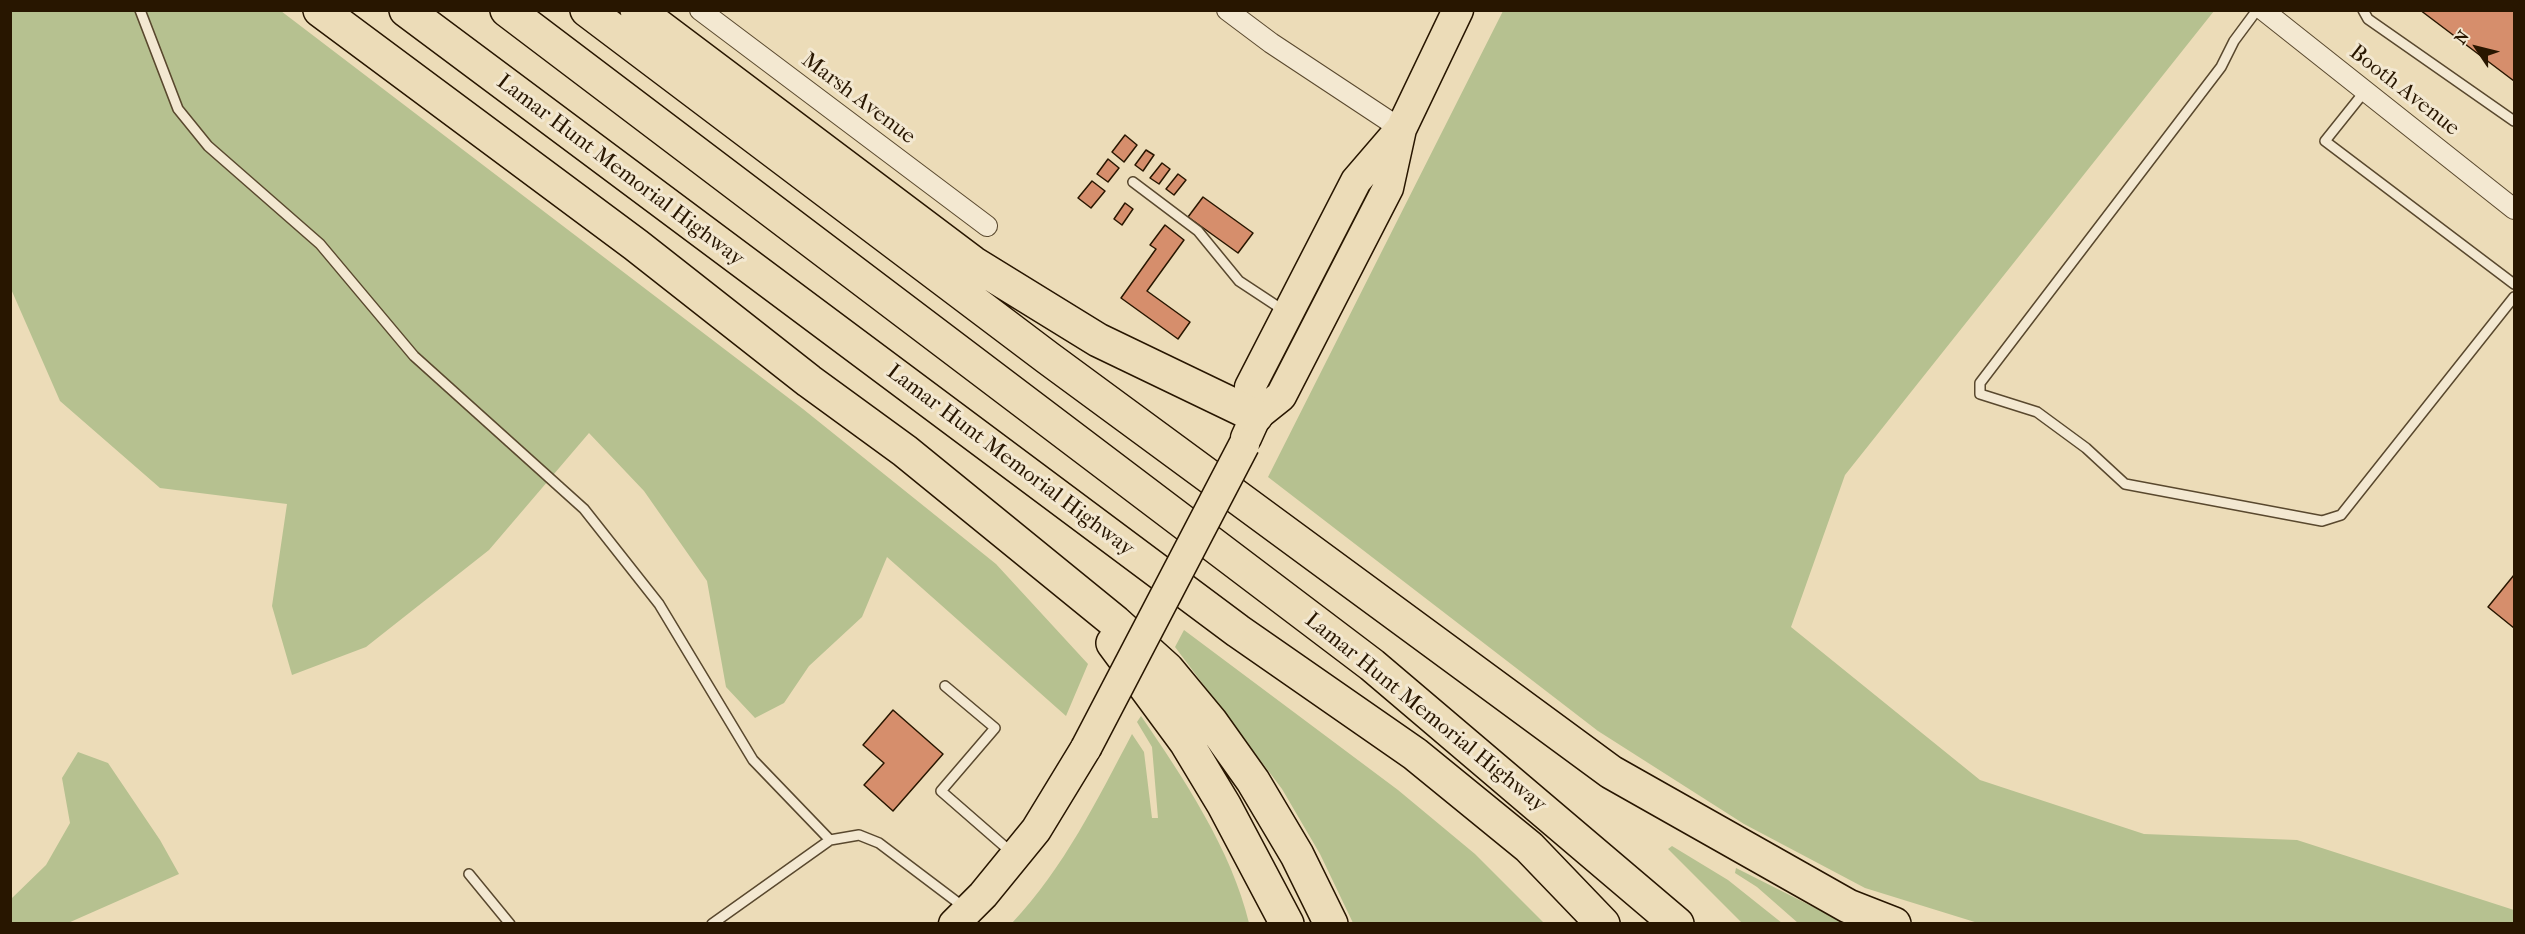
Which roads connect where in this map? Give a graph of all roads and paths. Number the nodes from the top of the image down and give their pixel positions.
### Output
1 (140, 10) edge
2 (320, 10) edge
3 (406, 10) edge
4 (507, 10) edge
5 (587, 10) edge
6 (637, 10) edge
7 (700, 10) edge
8 (1227, 10) edge
9 (1458, 10) edge
10 (2257, 10) edge
11 (2263, 10) edge
12 (2362, 10) edge
13 (2365, 91) junction
14 (2514, 121) edge
15 (1401, 129) junction
16 (1133, 182) dead end
17 (2514, 209) edge
18 (987, 226) dead end
19 (2514, 284) edge
20 (2514, 297) edge
21 (1288, 313) junction
22 (1250, 430) junction
23 (989, 519) junction
24 (945, 686) dead end
25 (830, 840) junction
26 (1243, 842) junction
27 (1015, 856) junction
28 (469, 874) dead end
29 (961, 917) edge
30 (510, 924) edge
31 (712, 924) edge
32 (1264, 924) edge
33 (1287, 924) edge
34 (1331, 924) edge
35 (1604, 924) edge
36 (1677, 924) edge
37 (1894, 924) edge

1 - 25 lane
2 - 23 highway
3 - 35 highway, Lamar Hunt Memorial Highway
4 - 36 highway, Lamar Hunt Memorial Highway
5 - 37 highway
6 - 22 highway
7 - 18 street, Marsh Avenue
8 - 15 street
9 - 15 main road
10 - 20 lane
11 - 13 street, Booth Avenue
12 - 14 lane
13 - 17 street, Booth Avenue
13 - 19 lane
15 - 21 main road
15 - 22 main road
16 - 21 lane
21 - 22 main road
22 - 27 main road, bridge
23 - 26 highway
23 - 34 highway
24 - 27 lane
25 - 29 lane
25 - 31 lane
26 - 32 highway
26 - 33 highway
27 - 29 main road
28 - 30 lane

